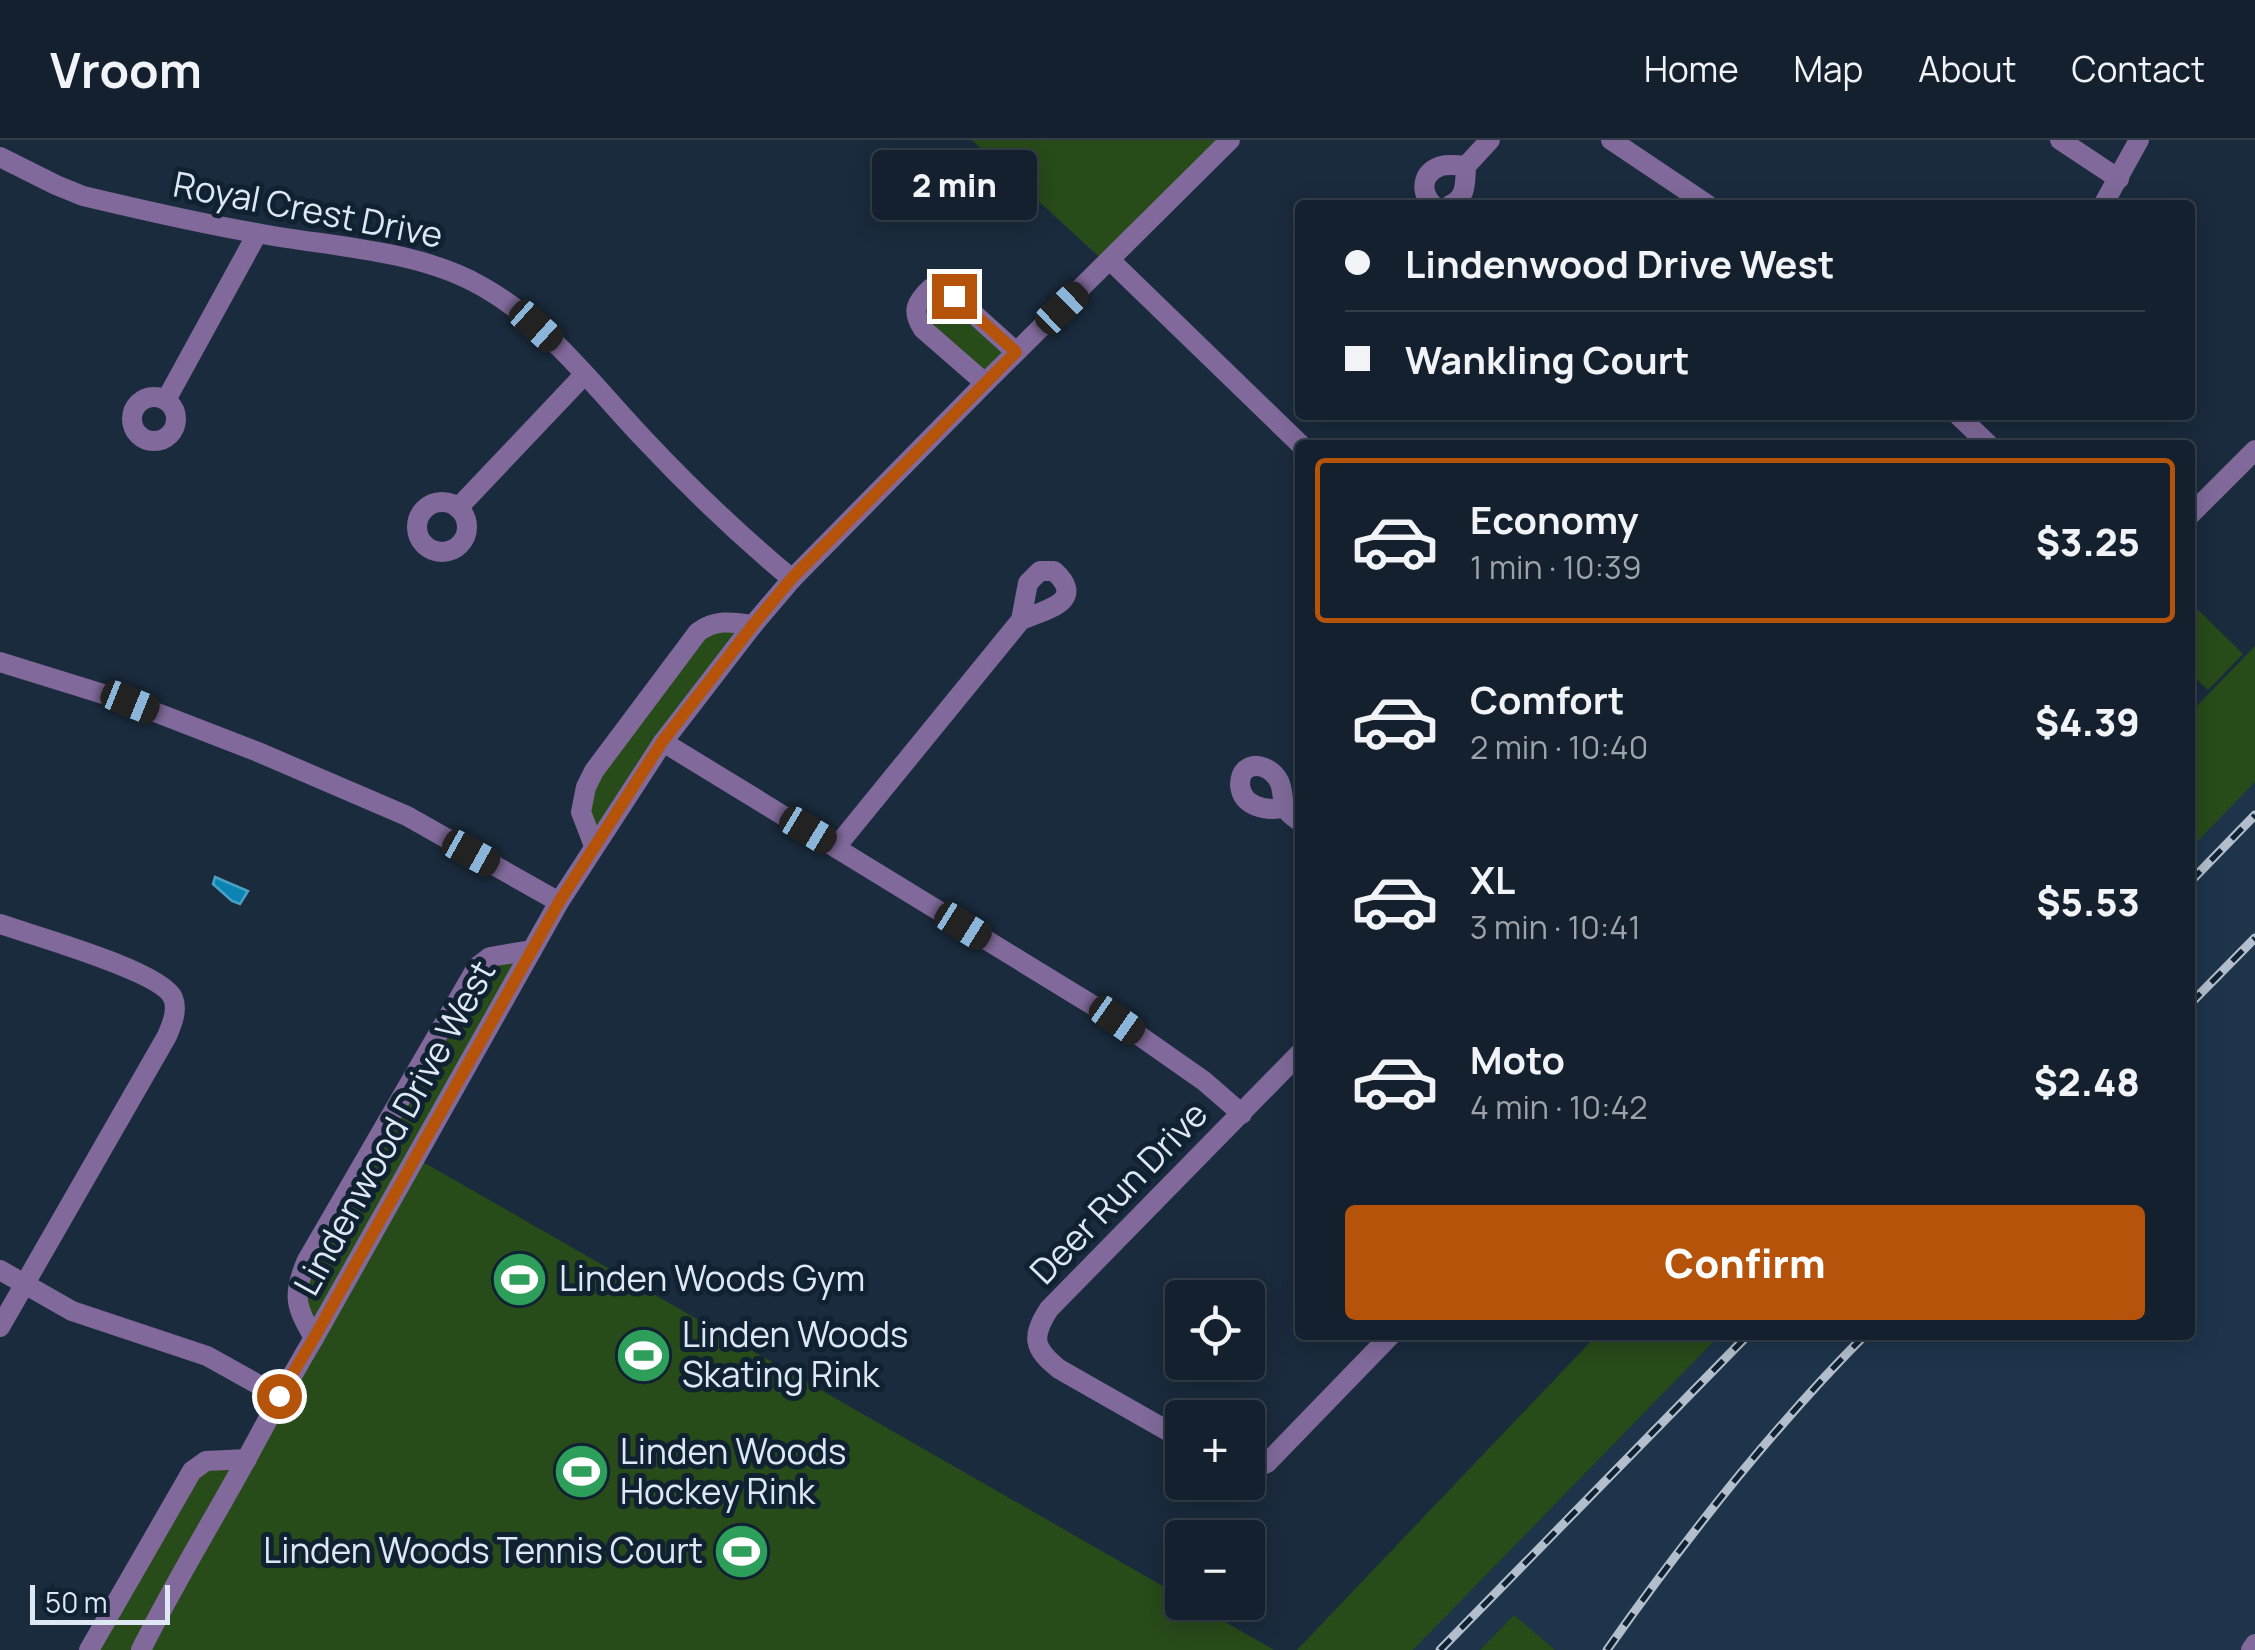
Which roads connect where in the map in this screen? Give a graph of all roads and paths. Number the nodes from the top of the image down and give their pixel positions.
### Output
1 (1230, 140) edge
2 (1490, 140) edge
3 (1611, 140) edge
4 (2060, 140) edge
5 (2139, 140) edge
6 (0, 157) edge
7 (1466, 166) junction
8 (2119, 179) junction
9 (1428, 200) edge
10 (1457, 200) edge
11 (1701, 200) edge
12 (2106, 200) edge
13 (257, 234) junction
14 (1110, 260) junction
15 (1016, 352) junction
16 (584, 375) junction
17 (985, 383) junction
18 (166, 400) dead end
19 (1967, 420) edge
20 (1296, 440) edge
21 (1984, 440) edge
22 (2255, 450) edge
23 (458, 508) dead end
24 (2195, 510) edge
25 (792, 578) junction
26 (1021, 620) dead end
27 (753, 625) junction
28 (0, 662) edge
29 (662, 742) junction
30 (594, 846) junction
31 (836, 847) junction
32 (559, 902) junction
33 (0, 924) edge
34 (532, 950) junction
35 (1295, 1058) edge
36 (1242, 1114) junction
37 (0, 1270) edge
38 (24, 1284) junction
39 (0, 1326) edge
40 (314, 1338) junction
41 (1386, 1340) edge
42 (279, 1396) junction
43 (1165, 1429) edge
44 (247, 1459) junction
45 (1265, 1464) edge
46 (2255, 1644) edge
47 (90, 1650) edge
48 (141, 1650) edge
49 (2251, 1650) edge

1 - 14 street, Lindenwood Drive West
2 - 7 street
3 - 11 street
4 - 8 street
5 - 8 street
6 - 13 street, Royal Crest Drive
7 - 9 street
7 - 10 street
8 - 12 street
13 - 16 street, Royal Crest Drive
13 - 18 street
14 - 15 street, Lindenwood Drive West
14 - 20 street
15 - 17 street, Lindenwood Drive West
15 - 17 street
16 - 23 street
16 - 25 street, Royal Crest Drive
17 - 25 street, Lindenwood Drive West
19 - 21 street
22 - 24 street
25 - 27 street, Lindenwood Drive West
26 - 31 street
27 - 29 street, Lindenwood Drive West
27 - 30 street
28 - 32 street
29 - 30 street, Lindenwood Drive West
29 - 31 street
30 - 32 street, Lindenwood Drive West
31 - 36 street
32 - 34 street, Lindenwood Drive West
33 - 38 street
34 - 40 street, Lindenwood Drive West
34 - 40 street, Lindenwood Drive West
35 - 36 street, Deer Run Drive
36 - 43 street, Deer Run Drive
37 - 38 street
38 - 39 street
38 - 42 street
40 - 42 street, Lindenwood Drive West
41 - 45 street
42 - 44 street, Lindenwood Drive West
44 - 47 street
44 - 48 street, Lindenwood Drive West
46 - 49 street

